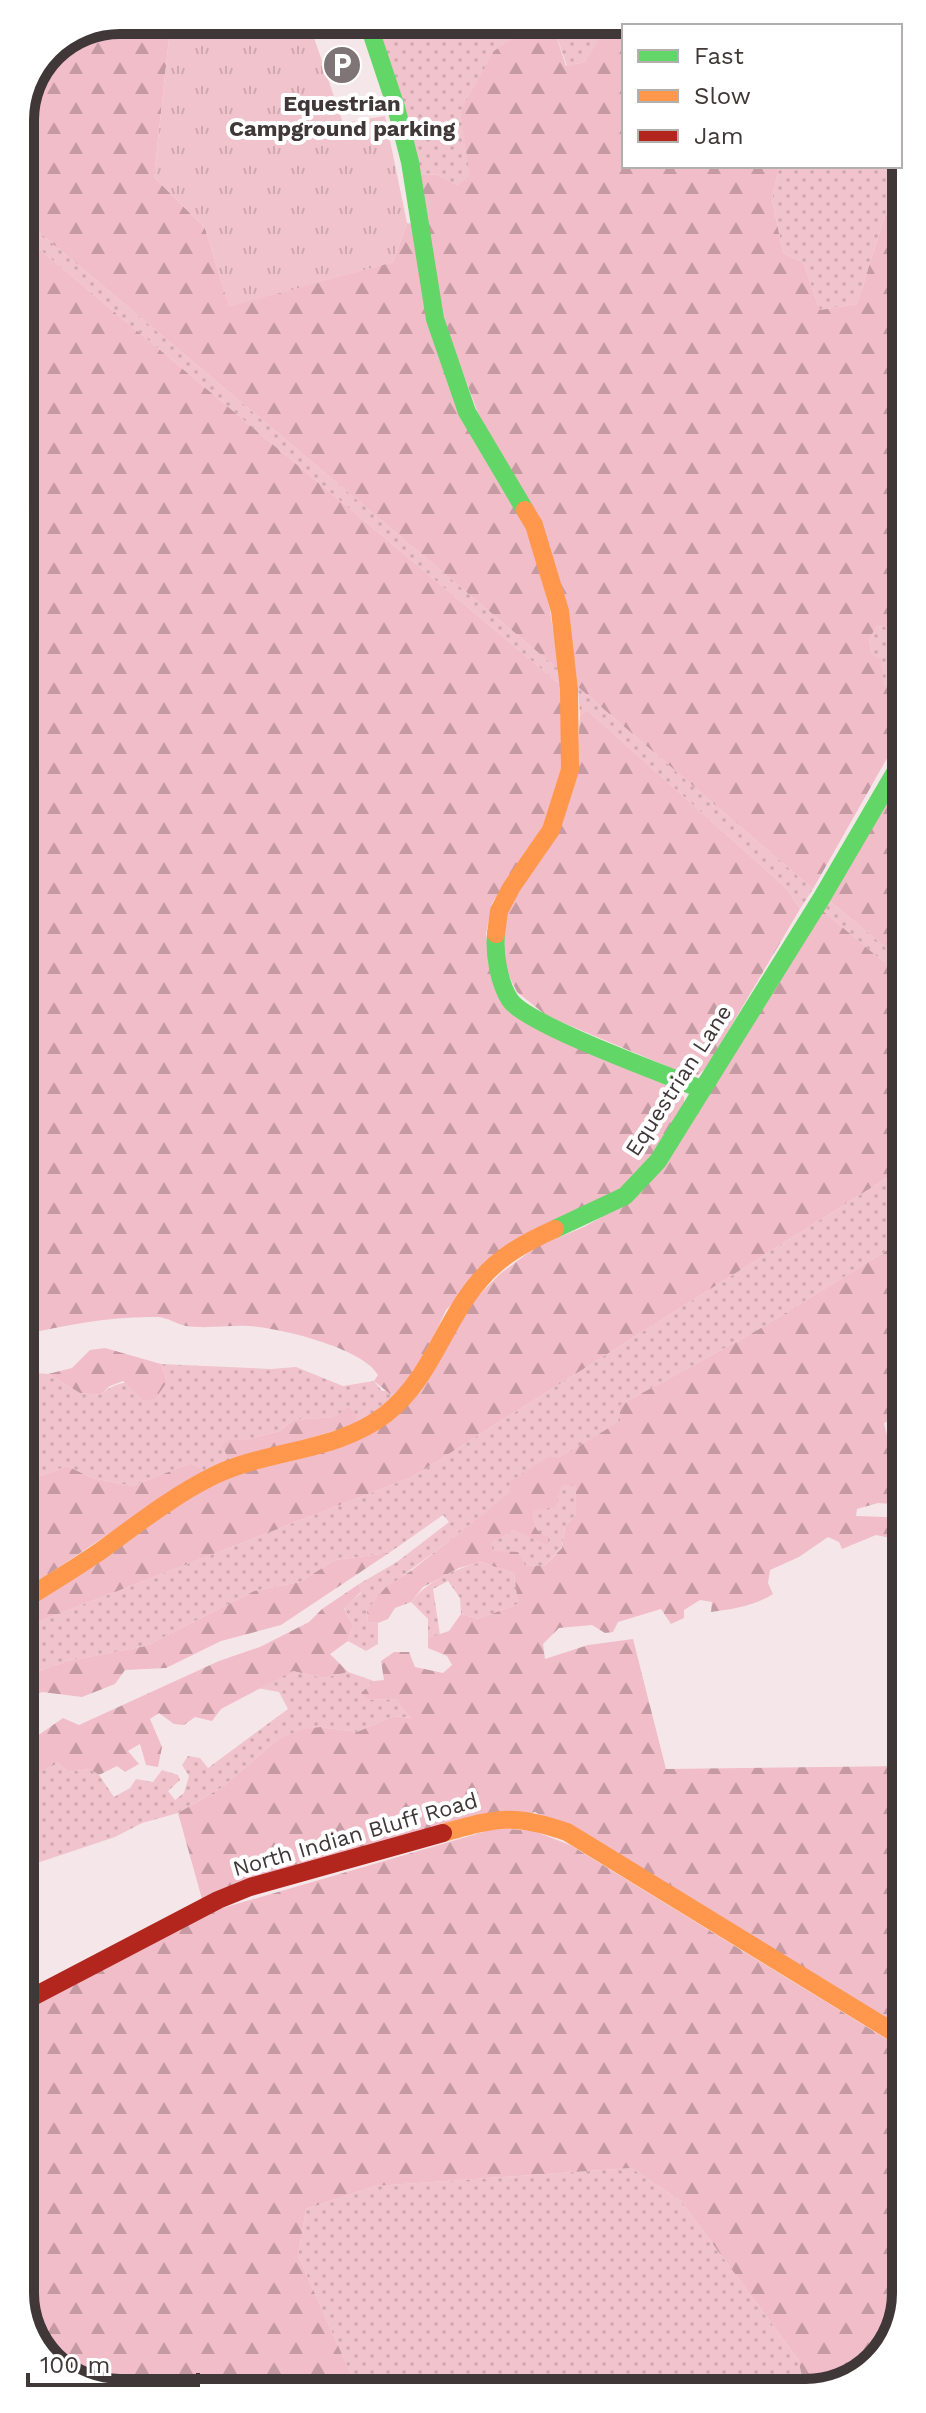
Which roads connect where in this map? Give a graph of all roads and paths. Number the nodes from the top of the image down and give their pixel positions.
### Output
1 (372, 34) edge
2 (892, 778) edge
3 (701, 1089) junction
4 (34, 1593) edge
5 (34, 1996) edge
6 (892, 2031) edge

1 - 3 street
2 - 3 street, Equestrian Lane
3 - 4 street, Equestrian Lane
5 - 6 street, North Indian Bluff Road

